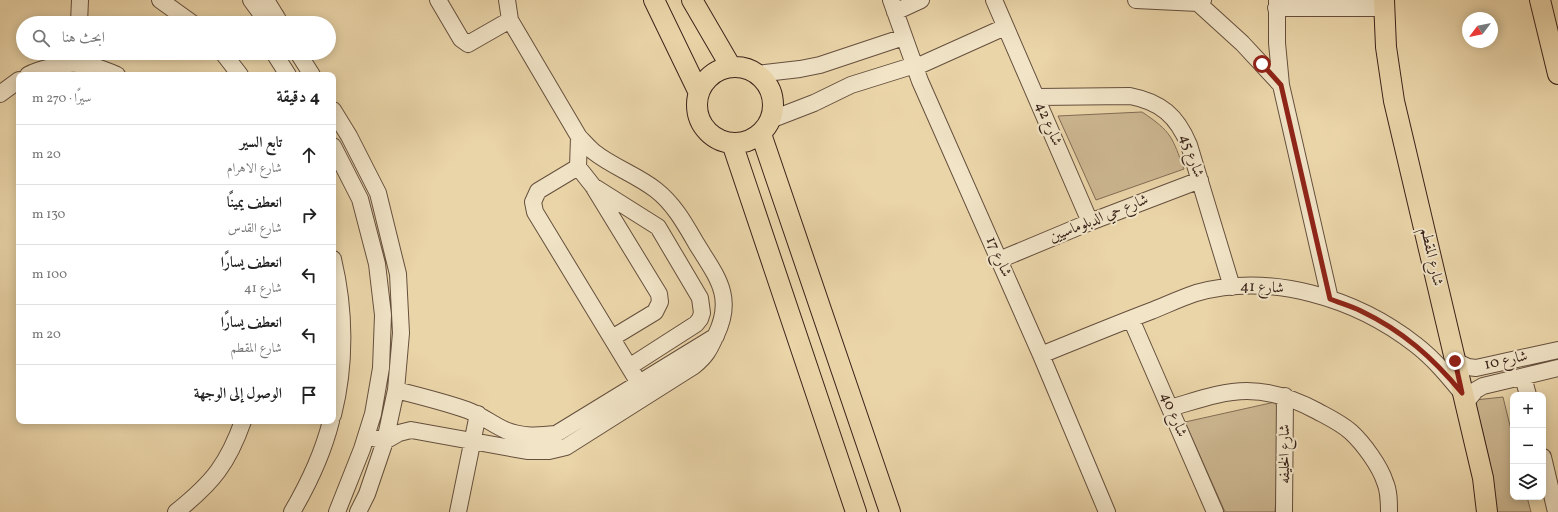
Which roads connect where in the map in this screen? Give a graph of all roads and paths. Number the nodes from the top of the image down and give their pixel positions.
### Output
1 (80, 0) edge
2 (160, 0) edge
3 (241, 0) edge
4 (251, 0) edge
5 (266, 0) edge
6 (438, 0) edge
7 (506, 0) edge
8 (654, 0) edge
9 (692, 0) edge
10 (921, 0) edge
11 (994, 0) edge
12 (1136, 0) edge
13 (1540, 0) edge
14 (1200, 2) edge
15 (1276, 4) edge
16 (1384, 4) edge
17 (893, 6) edge
18 (79, 16) edge
19 (182, 16) edge
20 (251, 16) edge
21 (266, 16) edge
22 (276, 16) edge
23 (510, 20) junction
24 (1005, 27) junction
25 (904, 37) junction
26 (71, 60) edge
27 (82, 60) edge
28 (228, 60) edge
29 (278, 60) edge
30 (302, 60) edge
31 (916, 66) junction
32 (731, 67) junction
33 (37, 72) edge
34 (109, 72) edge
35 (238, 72) edge
36 (286, 72) edge
37 (310, 72) edge
38 (757, 74) junction
39 (1558, 74) edge
40 (16, 82) edge
41 (1281, 85) junction
42 (699, 93) junction
43 (0, 94) edge
44 (1037, 97) junction
45 (336, 115) edge
46 (336, 125) edge
47 (765, 127) junction
48 (349, 136) junction
49 (578, 138) junction
50 (732, 144) junction
51 (336, 152) edge
52 (578, 167) junction
53 (1200, 180) junction
54 (593, 186) junction
55 (1090, 222) junction
56 (999, 260) junction
57 (336, 276) edge
58 (1232, 287) junction
59 (1330, 299) junction
60 (1131, 319) junction
61 (612, 338) junction
62 (1558, 350) edge
63 (1041, 355) junction
64 (1455, 361) junction
65 (629, 367) junction
66 (1558, 368) edge
67 (1524, 376) junction
68 (396, 390) junction
69 (643, 390) junction
70 (1527, 392) edge
71 (1285, 396) junction
72 (336, 398) edge
73 (1464, 398) junction
74 (1170, 408) junction
75 (478, 414) junction
76 (242, 424) edge
77 (330, 424) edge
78 (366, 436) junction
79 (472, 440) junction
80 (386, 441) junction
81 (1545, 464) edge
82 (176, 512) edge
83 (292, 512) edge
84 (337, 512) edge
85 (358, 512) edge
86 (458, 512) edge
87 (856, 512) edge
88 (890, 512) edge
89 (1107, 512) edge
90 (1215, 512) edge
91 (1284, 512) edge
92 (1389, 512) edge
93 (1487, 512) edge
94 (1556, 512) edge

1 - 18 street
2 - 19 street
3 - 20 street
4 - 21 street
5 - 22 street
6 - 23 street
7 - 23 street
8 - 42 main road
9 - 32 main road
10 - 17 street
11 - 24 street, شارع 42
12 - 14 street
13 - 39 main road
14 - 41 street
15 - 16 street
15 - 41 street
16 - 64 main road, شارع المقطم
17 - 25 street, شارع 17
23 - 49 street
24 - 31 street
24 - 44 street, شارع 42
25 - 31 street, شارع 17
25 - 38 street
26 - 33 street
27 - 34 street
28 - 35 street
29 - 36 street
30 - 37 street
31 - 47 street
31 - 56 street, شارع 17
32 - 38 main road
32 - 42 main road
38 - 47 main road
40 - 43 street
41 - 59 street
42 - 50 main road
44 - 53 street, شارع 45
44 - 55 street, شارع 42
45 - 48 street
46 - 48 street
47 - 50 main road
47 - 88 main road
48 - 68 street
49 - 52 street
49 - 69 street
50 - 87 main road
51 - 78 street
52 - 54 street
52 - 61 street
53 - 55 street, شارع حي الدبلوماسيين
53 - 58 street, شارع 45
54 - 61 street
54 - 65 street
55 - 56 street, شارع حي الدبلوماسيين
56 - 63 street, شارع 17
57 - 72 street
58 - 59 street, شارع 41
58 - 60 street, شارع 41
59 - 73 street, شارع 41
60 - 63 street, شارع 41
60 - 74 street, شارع 40
61 - 65 street
62 - 64 street, شارع 10
63 - 89 street, شارع 17
64 - 73 main road, شارع المقطم
65 - 69 street
66 - 67 street, شارع 10
67 - 70 street
67 - 73 street, شارع 10
68 - 75 street
68 - 80 street
69 - 75 street
69 - 79 street
71 - 74 street
71 - 91 street, شارع الخليفه
71 - 92 street
73 - 93 main road, شارع المقطم
74 - 90 street, شارع 40
75 - 79 street
76 - 82 street
77 - 83 street
78 - 80 street
78 - 84 street
79 - 80 street
79 - 86 street
80 - 85 street
81 - 94 street

